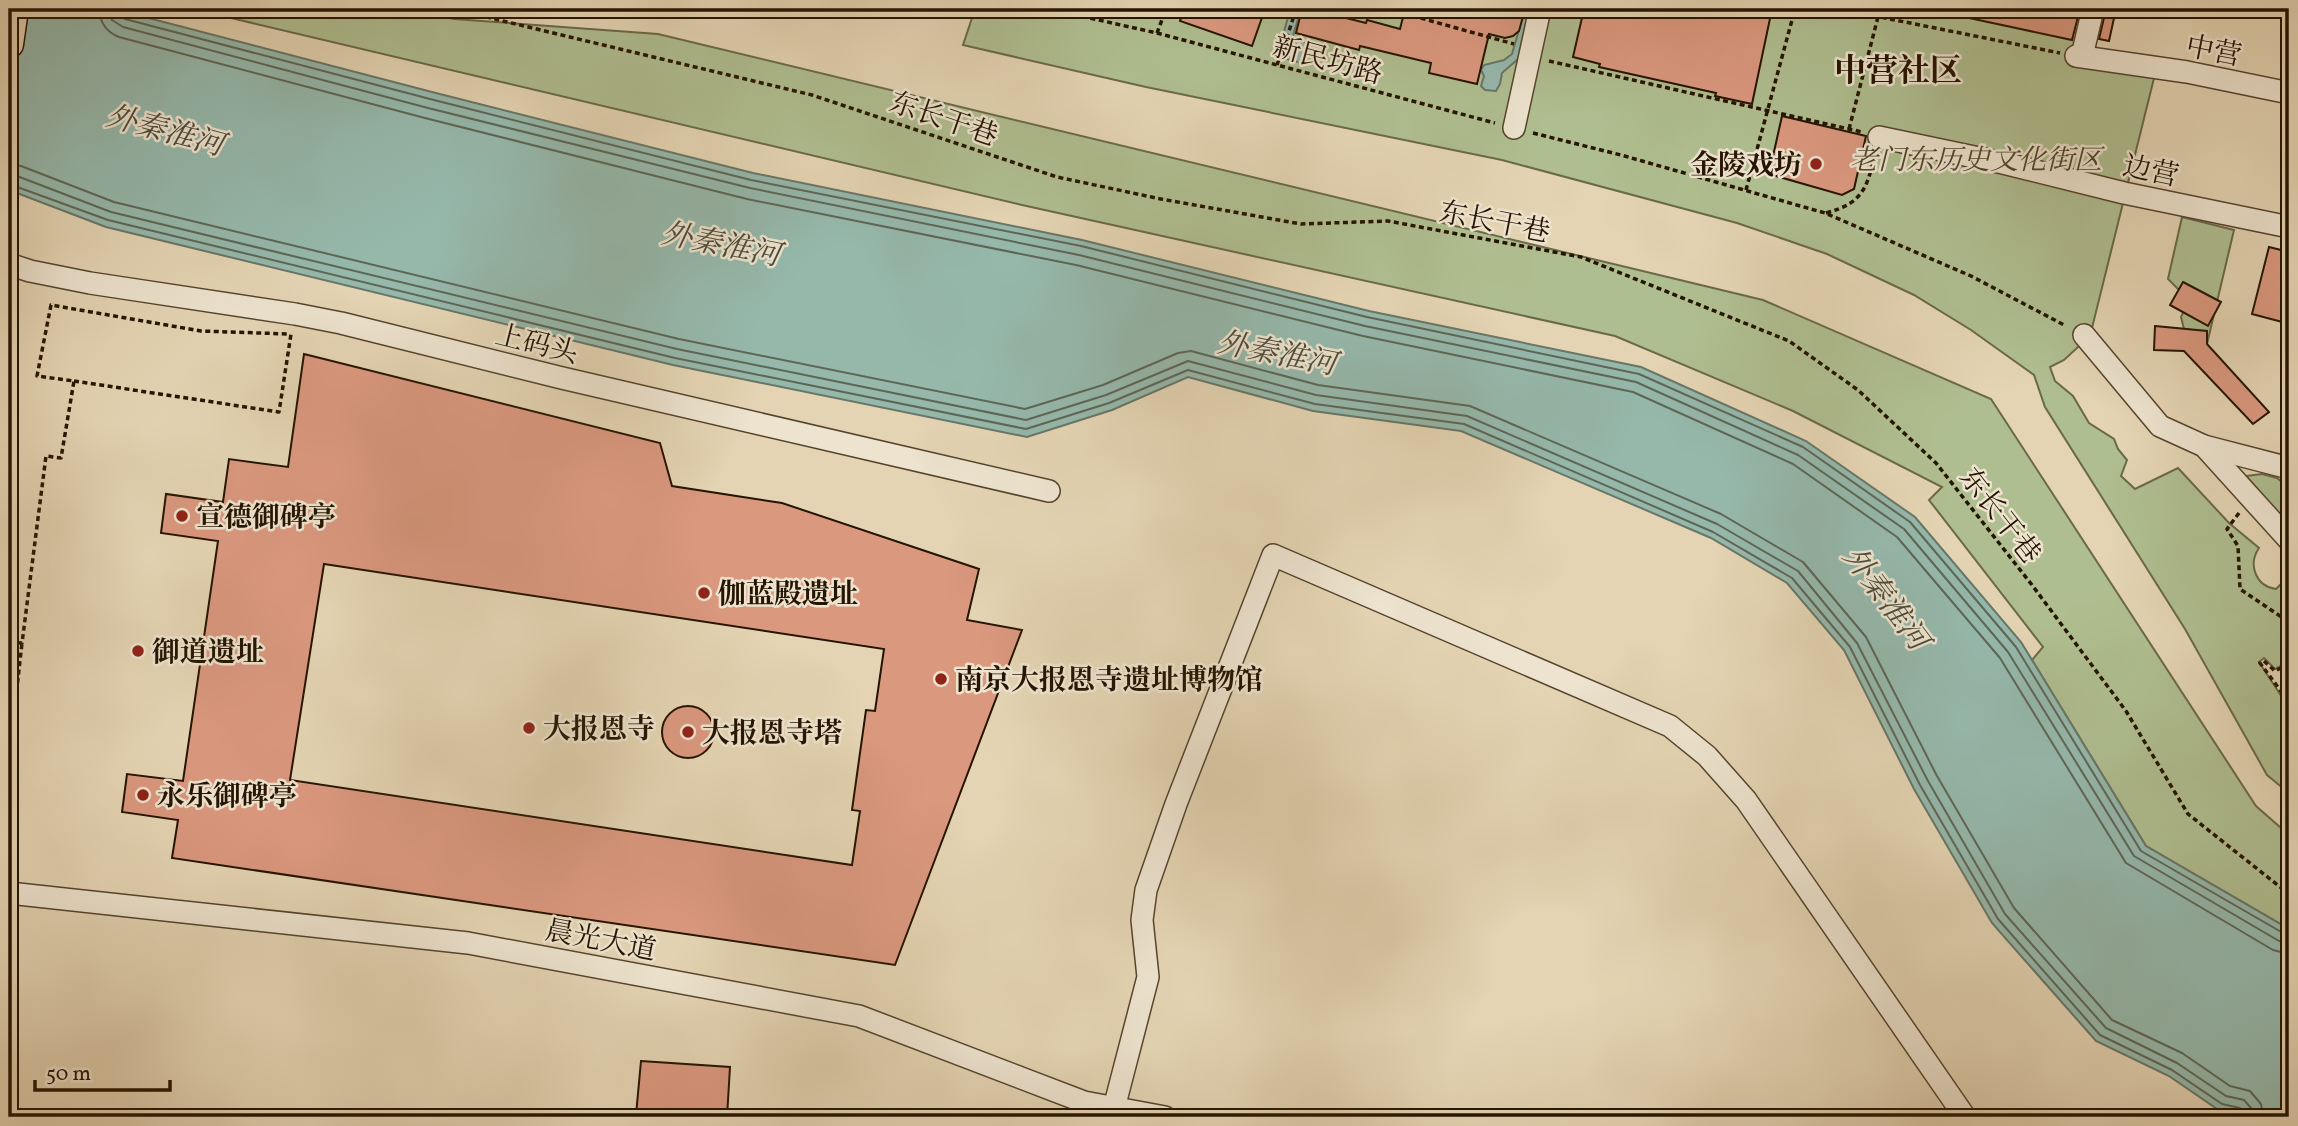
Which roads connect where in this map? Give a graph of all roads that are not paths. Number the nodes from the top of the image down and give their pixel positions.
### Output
1 (14, 9) edge
2 (1540, 9) edge
3 (2093, 9) edge
4 (9, 44) edge
5 (2289, 93) edge
6 (1514, 128) road end
7 (1880, 137) road end
8 (2289, 227) edge
9 (9, 264) edge
10 (2084, 335) road end
11 (2204, 446) junction
12 (2289, 468) edge
13 (1049, 491) dead end
14 (2289, 540) edge
15 (9, 892) edge
16 (1114, 1108) junction
17 (1081, 1110) edge
18 (1165, 1117) edge
19 (1965, 1117) edge

1 - 4 main road
2 - 6 street
3 - 5 street, 中营
7 - 8 street, 边营
9 - 13 street, 上码头
10 - 11 street
11 - 12 street
11 - 14 street
15 - 17 street, 晨光大道
16 - 17 street, 晨光大道
16 - 18 street, 晨光大道
16 - 19 street

